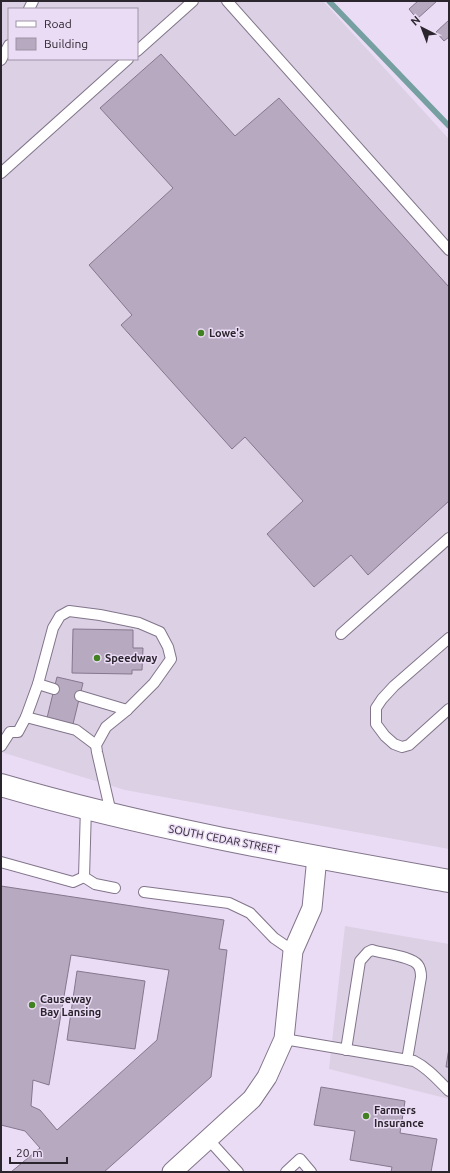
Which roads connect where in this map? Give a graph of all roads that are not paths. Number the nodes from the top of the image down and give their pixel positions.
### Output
1 (193, 1) edge
2 (227, 1) edge
3 (8, 47) edge
4 (138, 50) edge
5 (1, 60) edge
6 (127, 60) edge
7 (1, 172) edge
8 (449, 250) edge
9 (449, 538) edge
10 (341, 634) dead end
11 (449, 638) edge
12 (38, 684) junction
13 (54, 689) dead end
14 (80, 696) dead end
15 (449, 709) edge
16 (127, 710) junction
17 (26, 717) junction
18 (96, 745) junction
19 (1, 746) edge
20 (1, 785) edge
21 (86, 808) junction
22 (111, 814) junction
23 (318, 858) junction
24 (1, 862) edge
25 (84, 877) junction
26 (449, 881) edge
27 (115, 888) dead end
28 (144, 892) dead end
29 (293, 951) junction
30 (284, 1039) junction
31 (346, 1050) junction
32 (407, 1060) junction
33 (449, 1091) edge
34 (208, 1139) junction
35 (172, 1172) edge
36 (238, 1172) edge
37 (286, 1172) edge
38 (311, 1172) edge

1 - 4 lane
2 - 8 lane
3 - 5 lane
6 - 7 lane
9 - 10 lane
11 - 15 lane
12 - 13 lane
12 - 16 lane
12 - 17 lane
14 - 16 lane
16 - 18 lane
17 - 18 lane
17 - 19 lane
18 - 22 lane
20 - 21 main road, SOUTH CEDAR STREET
21 - 22 main road, SOUTH CEDAR STREET
21 - 25 lane
22 - 23 main road, SOUTH CEDAR STREET
23 - 26 main road, SOUTH CEDAR STREET
23 - 29 street
24 - 25 lane
25 - 27 lane
28 - 29 lane
29 - 30 street
30 - 31 lane
30 - 34 street
31 - 32 lane
31 - 32 lane
32 - 33 lane
34 - 35 street
34 - 36 lane
37 - 38 lane

